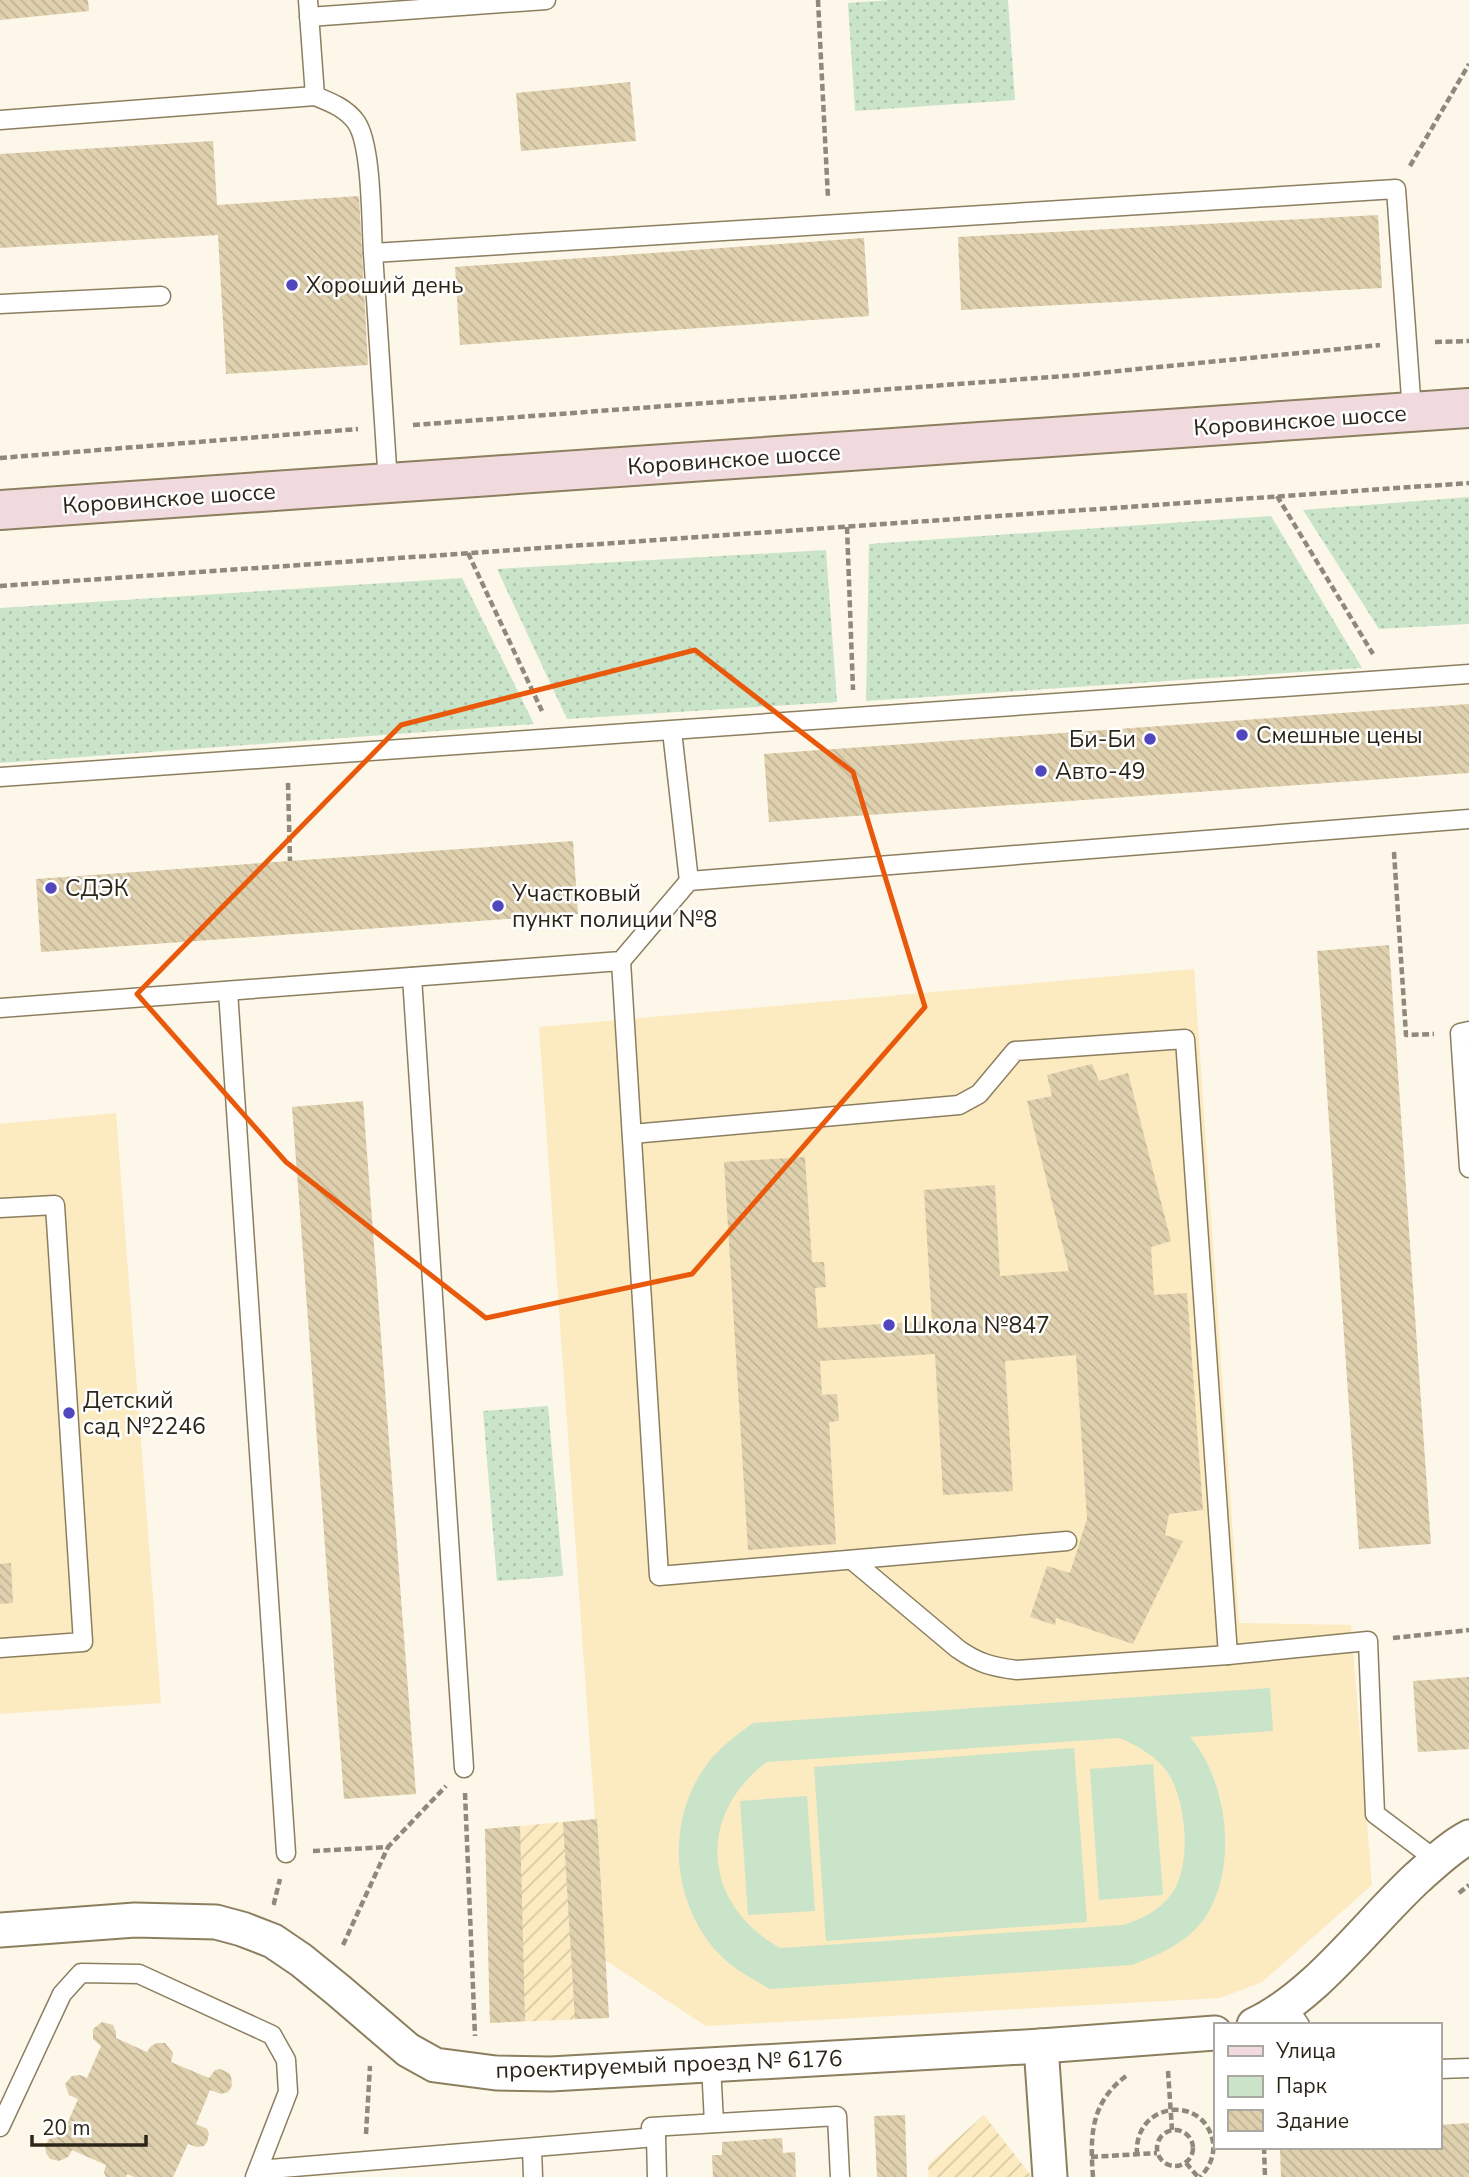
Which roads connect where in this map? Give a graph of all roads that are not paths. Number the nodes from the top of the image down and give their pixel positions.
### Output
1 (546, 0) edge
2 (309, 8) edge
3 (315, 96) junction
4 (0, 120) edge
5 (373, 253) junction
6 (161, 296) dead end
7 (0, 304) edge
8 (1469, 408) edge
9 (1412, 412) junction
10 (388, 483) junction
11 (0, 510) edge
12 (1469, 674) edge
13 (672, 730) junction
14 (0, 777) edge
15 (1469, 819) edge
16 (689, 881) junction
17 (621, 961) junction
18 (412, 977) junction
19 (228, 990) junction
20 (0, 1008) edge
21 (1464, 1032) edge
22 (632, 1134) junction
23 (1469, 1168) edge
24 (0, 1208) edge
25 (1067, 1541) dead end
26 (852, 1560) junction
27 (0, 1648) edge
28 (1228, 1655) junction
29 (464, 1768) road end
30 (1469, 1837) edge
31 (286, 1853) road end
32 (1436, 1860) junction
33 (0, 1930) edge
34 (1293, 2015) edge
35 (1262, 2023) edge
36 (1214, 2033) edge
37 (1041, 2046) junction
38 (711, 2065) junction
39 (1469, 2067) edge
40 (1441, 2069) edge
41 (714, 2123) junction
42 (0, 2127) edge
43 (656, 2137) junction
44 (532, 2149) junction
45 (257, 2174) edge
46 (533, 2177) edge
47 (657, 2177) edge
48 (840, 2177) edge
49 (1050, 2177) edge

1 - 2 lane
2 - 3 lane
3 - 4 lane
3 - 5 lane
5 - 9 lane
5 - 10 lane
6 - 7 lane
8 - 9 main road, Коровинское шоссе
9 - 10 main road, Коровинское шоссе
10 - 11 main road, Коровинское шоссе
12 - 13 lane
13 - 14 lane
13 - 16 lane
15 - 16 lane
16 - 17 lane
17 - 18 lane
17 - 22 lane
18 - 19 lane
18 - 29 lane
19 - 20 lane
19 - 31 lane
21 - 23 lane
22 - 26 lane
22 - 28 lane
24 - 27 lane
25 - 26 lane
26 - 28 lane
28 - 32 lane
30 - 32 street
32 - 34 street
33 - 38 street, проектируемый проезд № 6176
34 - 35 street
36 - 37 street, проектируемый проезд № 6176
37 - 38 street, проектируемый проезд № 6176
37 - 49 street
38 - 41 lane
39 - 40 lane
41 - 43 lane
41 - 48 lane
42 - 45 lane
43 - 44 lane
43 - 47 lane
44 - 45 lane
44 - 46 lane

